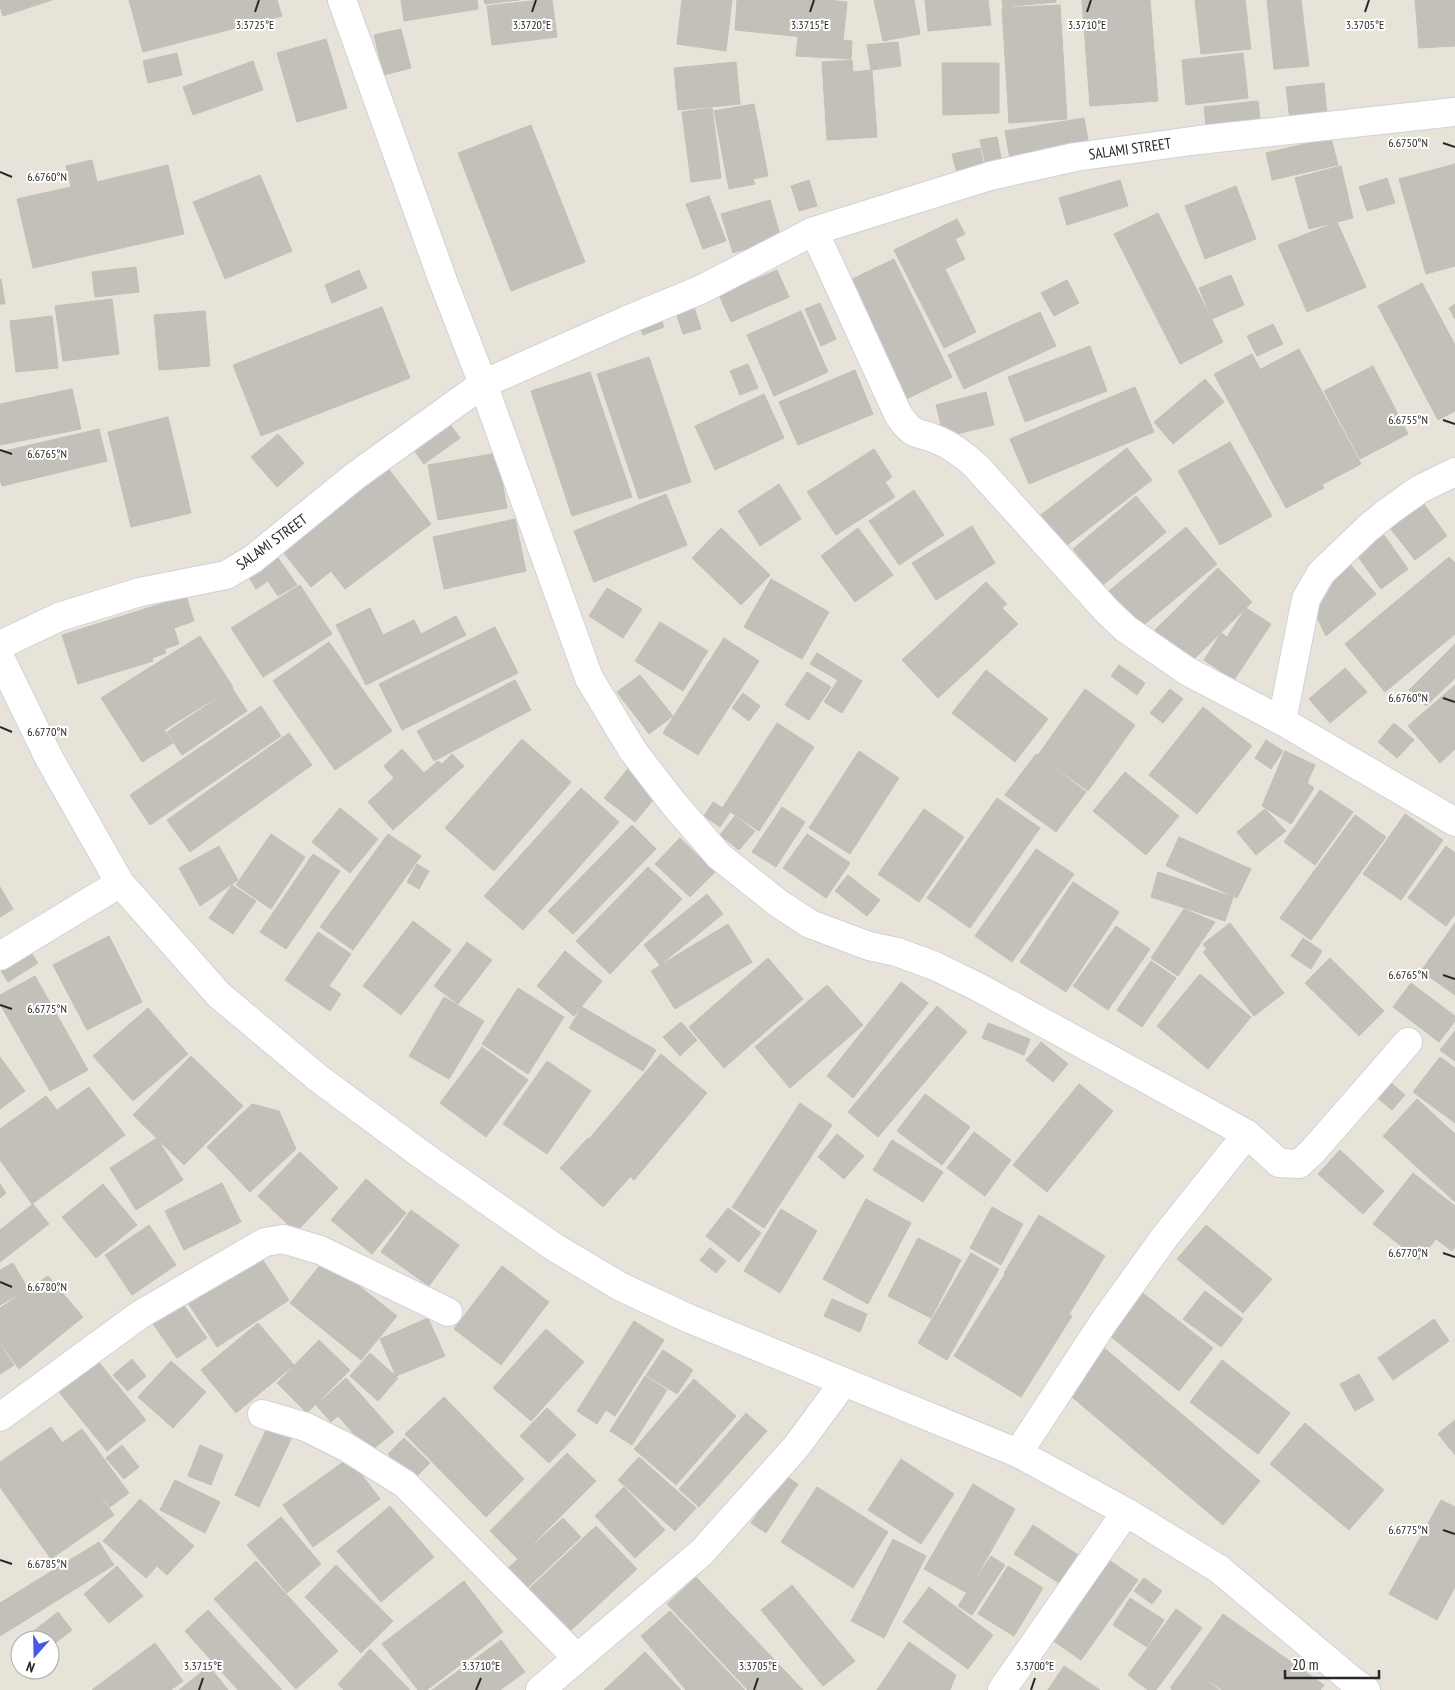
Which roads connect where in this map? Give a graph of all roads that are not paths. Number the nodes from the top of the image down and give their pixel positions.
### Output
1 (342, 0) edge
2 (1455, 112) edge
3 (814, 230) junction
4 (483, 384) junction
5 (1455, 472) edge
6 (0, 645) edge
7 (0, 657) edge
8 (1282, 721) junction
9 (1455, 822) edge
10 (120, 883) junction
11 (0, 956) edge
12 (1408, 1042) dead end
13 (1247, 1134) junction
14 (448, 1312) dead end
15 (844, 1382) junction
16 (262, 1414) dead end
17 (0, 1417) edge
18 (1018, 1453) junction
19 (1126, 1512) junction
20 (577, 1658) junction
21 (1357, 1688) edge
22 (540, 1690) edge
23 (1002, 1690) edge

1 - 4 street
2 - 3 street, SALAMI STREET
3 - 4 street, SALAMI STREET
3 - 8 street
4 - 6 street, SALAMI STREET
4 - 13 street
5 - 8 street
7 - 10 street
8 - 9 street
10 - 11 street
10 - 15 street
12 - 13 street
13 - 18 street
14 - 17 street
15 - 18 street
15 - 20 street
16 - 20 street
18 - 19 street
19 - 21 street
19 - 23 street
20 - 22 street

